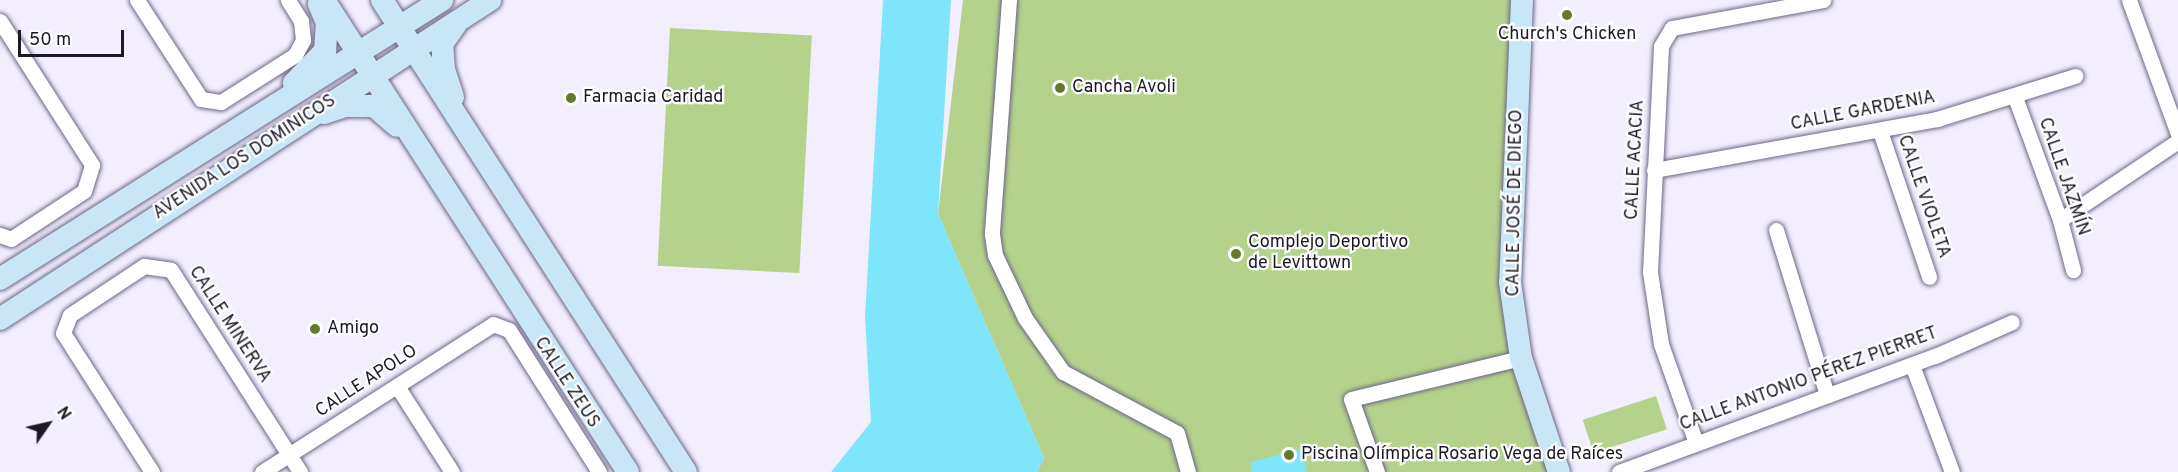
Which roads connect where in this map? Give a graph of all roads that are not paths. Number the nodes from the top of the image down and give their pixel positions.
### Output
1 (137, 0) edge
2 (288, 0) edge
3 (317, 0) edge
4 (324, 0) edge
5 (382, 0) edge
6 (442, 0) edge
7 (490, 0) edge
8 (1009, 0) edge
9 (1522, 0) edge
10 (1823, 0) edge
11 (2129, 0) edge
12 (459, 20) junction
13 (0, 21) edge
14 (399, 26) junction
15 (413, 49) junction
16 (358, 53) junction
17 (372, 75) junction
18 (2075, 76) dead end
19 (2015, 97) junction
20 (276, 104) junction
21 (303, 120) junction
22 (461, 124) junction
23 (1881, 131) junction
24 (2178, 134) edge
25 (414, 139) junction
26 (2178, 141) edge
27 (1654, 170) junction
28 (2060, 220) junction
29 (1776, 231) dead end
30 (0, 235) edge
31 (2073, 270) dead end
32 (1929, 277) dead end
33 (0, 279) edge
34 (0, 319) edge
35 (2012, 322) dead end
36 (493, 324) joint
37 (1521, 358) junction
38 (1912, 365) junction
39 (396, 386) junction
40 (1827, 395) junction
41 (1696, 442) junction
42 (289, 455) junction
43 (152, 472) edge
44 (262, 472) edge
45 (300, 472) edge
46 (452, 472) edge
47 (599, 472) edge
48 (628, 472) edge
49 (686, 472) edge
50 (1188, 472) edge
51 (1377, 472) edge
52 (1559, 472) edge
53 (1619, 472) edge
54 (1952, 472) edge

1 - 2 street
3 - 20 street
4 - 16 street
5 - 14 street
6 - 14 street, AVENIDA LOS DOMINICOS
7 - 12 street, AVENIDA LOS DOMINICOS
8 - 50 street
9 - 37 street, CALLE JOSÉ DE DIEGO
10 - 27 street, CALLE ACACIA
11 - 24 street
12 - 15 street, AVENIDA LOS DOMINICOS
12 - 22 street
13 - 30 street
14 - 15 street
14 - 16 street, AVENIDA LOS DOMINICOS
15 - 17 street, AVENIDA LOS DOMINICOS
15 - 22 street
16 - 17 street
16 - 20 street, AVENIDA LOS DOMINICOS
17 - 21 street, AVENIDA LOS DOMINICOS
17 - 25 street
18 - 19 street, CALLE GARDENIA
19 - 23 street, CALLE GARDENIA
19 - 28 street, CALLE JAZMÍN
20 - 33 street, AVENIDA LOS DOMINICOS
21 - 25 street
21 - 34 street, AVENIDA LOS DOMINICOS
22 - 49 street
23 - 27 street, CALLE GARDENIA
23 - 32 street, CALLE VIOLETA
25 - 48 street
26 - 28 street
27 - 41 street, CALLE ACACIA
28 - 31 street, CALLE JAZMÍN
29 - 40 street
35 - 38 street, CALLE ANTONIO PÉREZ PIERRET
36 - 39 street, CALLE APOLO
36 - 47 street, CALLE ZEUS
37 - 51 street
37 - 52 street, CALLE JOSÉ DE DIEGO
38 - 40 street, CALLE ANTONIO PÉREZ PIERRET
38 - 54 street
39 - 42 street, CALLE APOLO
39 - 46 street
40 - 41 street, CALLE ANTONIO PÉREZ PIERRET
41 - 53 street, CALLE ANTONIO PÉREZ PIERRET
42 - 43 street, CALLE MINERVA
42 - 44 street, CALLE APOLO
42 - 45 street, CALLE MINERVA

